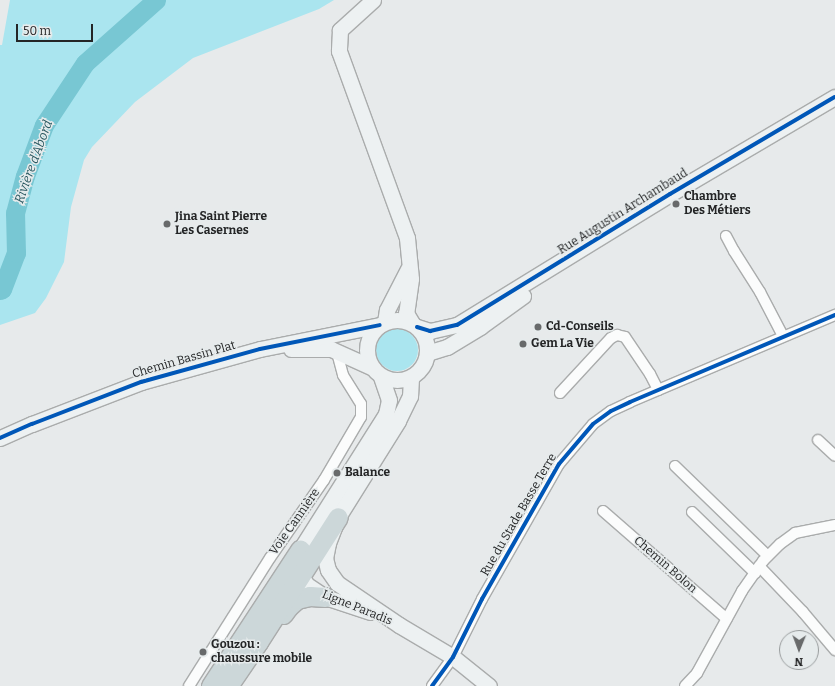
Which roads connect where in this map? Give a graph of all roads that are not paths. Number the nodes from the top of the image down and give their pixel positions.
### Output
1 (372, 0) edge
2 (835, 97) edge
3 (621, 225) junction
4 (726, 236) dead end
5 (410, 265) junction
6 (835, 315) edge
7 (383, 323) junction
8 (414, 325) junction
9 (783, 336) junction
10 (260, 349) junction
11 (337, 352) junction
12 (427, 353) junction
13 (377, 372) junction
14 (411, 378) junction
15 (658, 390) junction
16 (560, 393) dead end
17 (0, 438) edge
18 (818, 440) dead end
19 (835, 456) edge
20 (675, 466) dead end
21 (603, 511) dead end
22 (692, 512) dead end
23 (338, 517) junction
24 (835, 525) edge
25 (300, 550) junction
26 (768, 556) junction
27 (757, 570) junction
28 (301, 575) junction
29 (331, 590) junction
30 (727, 619) junction
31 (258, 642) junction
32 (835, 650) edge
33 (453, 657) junction
34 (188, 686) edge
35 (212, 686) edge
36 (228, 686) edge
37 (432, 686) edge
38 (489, 686) edge
39 (685, 686) edge

1 - 5 main road
2 - 3 main road, Rue Augustin Archambaud
3 - 8 main road, Rue Augustin Archambaud
3 - 12 main road, Rue Augustin Archambaud
4 - 9 street
5 - 7 main road
5 - 8 main road
6 - 9 street, Rue du Stade Basse Terre
7 - 8 main road
7 - 10 main road, Chemin Bassin Plat
7 - 13 main road
8 - 12 main road
9 - 15 street, Rue du Stade Basse Terre
10 - 11 main road, Chemin Bassin Plat
10 - 17 main road, Chemin Bassin Plat
11 - 13 main road, Chemin Bassin Plat
11 - 34 street, Voie Cannière
12 - 14 main road
13 - 14 main road
13 - 25 main road
14 - 23 main road
15 - 16 street
15 - 33 street, Rue du Stade Basse Terre
18 - 19 street
20 - 26 street
21 - 30 street, Chemin Bolon
22 - 27 street
23 - 28 highway
23 - 29 main road
24 - 26 street
25 - 28 main road
25 - 35 highway
26 - 27 street
27 - 30 street
27 - 32 street
28 - 29 main road, Ligne Paradis
28 - 31 highway
29 - 31 highway
29 - 33 main road, Ligne Paradis
30 - 39 street
31 - 36 highway
33 - 37 street, Rue du Stade Basse Terre
33 - 38 main road, Ligne Paradis

